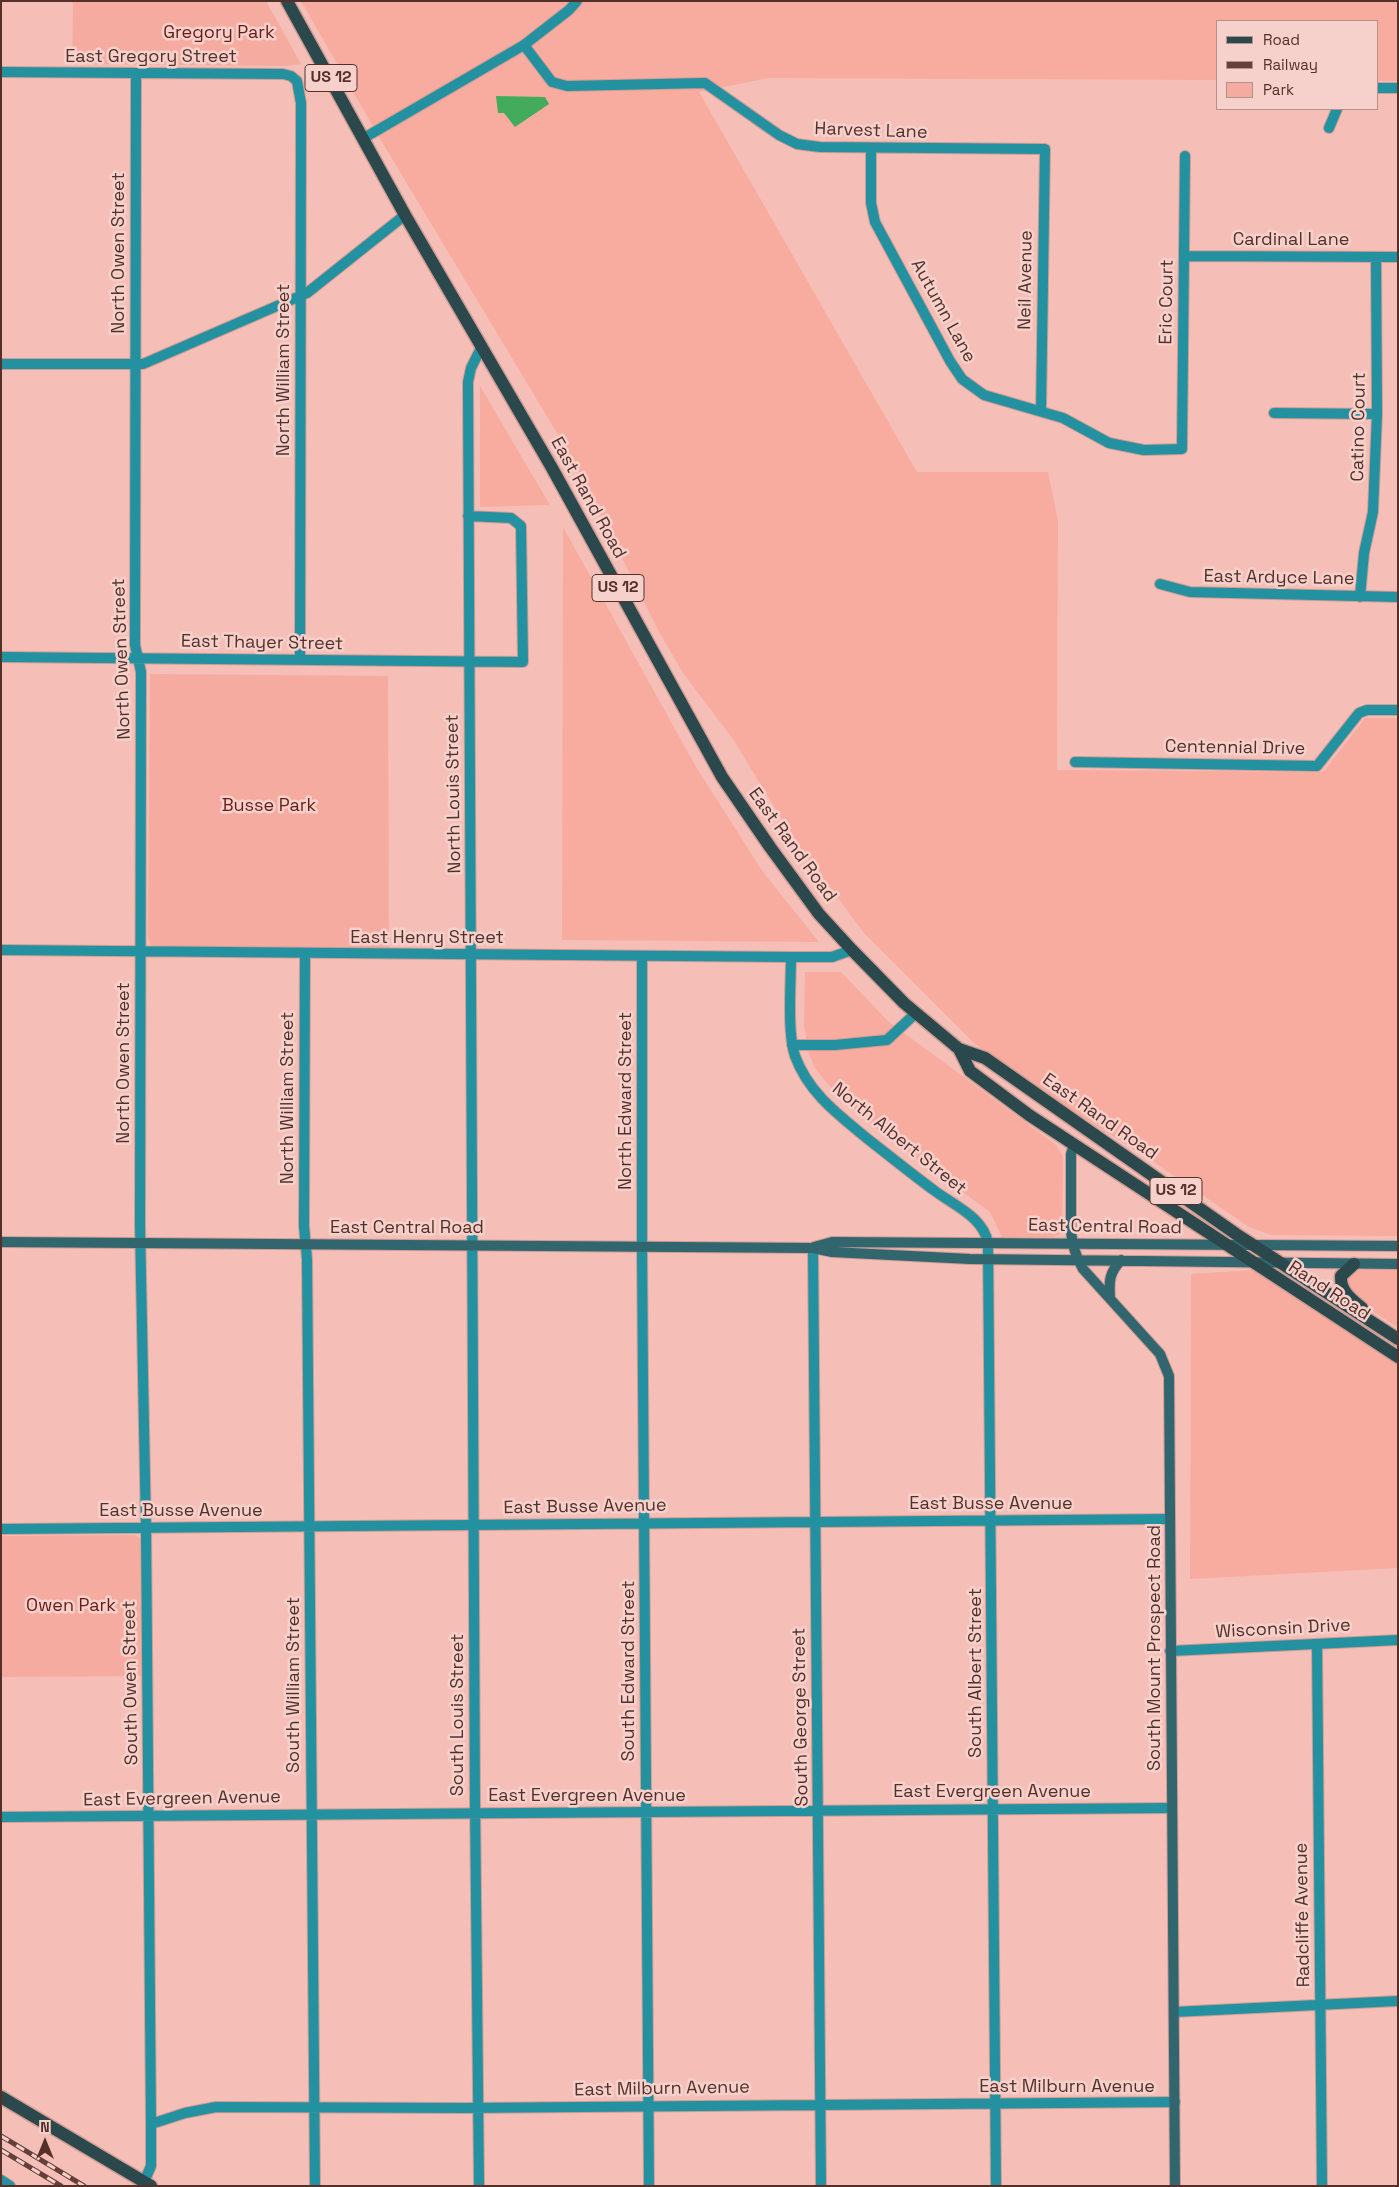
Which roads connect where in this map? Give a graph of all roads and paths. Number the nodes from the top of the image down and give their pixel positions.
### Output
1 (287, 1) edge
2 (577, 1) edge
3 (524, 46) junction
4 (1, 72) edge
5 (136, 73) junction
6 (297, 81) joint
7 (1379, 88) edge
8 (1398, 88) edge
9 (1337, 110) edge
10 (1329, 128) dead end
11 (364, 138) junction
12 (871, 149) junction
13 (1045, 149) joint
14 (1185, 156) dead end
15 (405, 214) junction
16 (1184, 256) junction
17 (1376, 257) junction
18 (1398, 257) edge
19 (301, 296) junction
20 (482, 346) junction
21 (1, 364) edge
22 (135, 366) junction
23 (1041, 411) junction
24 (1274, 413) dead end
25 (1377, 414) junction
26 (1182, 449) joint
27 (468, 516) junction
28 (1160, 584) dead end
29 (1398, 596) edge
30 (1360, 597) junction
31 (1, 657) edge
32 (137, 658) junction
33 (300, 659) junction
34 (469, 661) junction
35 (1398, 710) edge
36 (1075, 762) dead end
37 (1, 950) edge
38 (852, 950) junction
39 (140, 952) junction
40 (305, 953) junction
41 (472, 954) junction
42 (642, 956) junction
43 (791, 957) junction
44 (916, 1013) junction
45 (792, 1045) junction
46 (959, 1049) junction
47 (1074, 1144) junction
48 (1, 1242) edge
49 (141, 1243) junction
50 (306, 1243) junction
51 (1072, 1243) junction
52 (472, 1245) junction
53 (1226, 1245) junction
54 (1253, 1245) junction
55 (642, 1246) junction
56 (1398, 1246) edge
57 (813, 1248) junction
58 (988, 1251) junction
59 (1241, 1254) joint
60 (1268, 1254) joint
61 (1077, 1260) junction
62 (1121, 1260) junction
63 (1254, 1263) junction
64 (1281, 1263) junction
65 (1354, 1264) junction
66 (1398, 1264) edge
67 (1110, 1298) junction
68 (1398, 1339) edge
69 (1398, 1357) edge
70 (1170, 1519) junction
71 (815, 1521) junction
72 (992, 1521) junction
73 (644, 1523) junction
74 (473, 1525) junction
75 (309, 1526) junction
76 (146, 1527) junction
77 (1, 1529) edge
78 (1398, 1640) edge
79 (1317, 1644) junction
80 (1170, 1651) junction
81 (994, 1808) junction
82 (1172, 1808) junction
83 (818, 1810) junction
84 (646, 1812) junction
85 (475, 1813) junction
86 (311, 1814) junction
87 (148, 1815) junction
88 (1, 1817) edge
89 (1398, 2001) edge
90 (1321, 2005) junction
91 (1174, 2012) junction
92 (1, 2097) edge
93 (1175, 2102) junction
94 (995, 2103) junction
95 (820, 2104) junction
96 (649, 2106) junction
97 (478, 2107) junction
98 (315, 2108) junction
99 (151, 2124) junction
100 (1, 2180) edge
101 (148, 2184) edge
102 (10, 2186) edge
103 (315, 2186) edge
104 (479, 2186) edge
105 (649, 2186) edge
106 (821, 2186) edge
107 (996, 2186) edge
108 (1175, 2186) edge
109 (1322, 2186) edge

1 - 11 main road, East Rand Road / US 12
2 - 3 street
3 - 11 street
3 - 12 street, Harvest Lane
4 - 5 street, East Gregory Street
5 - 6 street, East Gregory Street
5 - 22 street, North Owen Street
6 - 19 street, North William Street
7 - 8 street
9 - 10 street
11 - 15 main road, East Rand Road / US 12
12 - 13 street, Harvest Lane
12 - 23 street, Autumn Lane
13 - 23 street, Neil Avenue
14 - 16 street, Eric Court
15 - 19 street
15 - 20 main road, East Rand Road / US 12
16 - 17 street, Cardinal Lane
16 - 26 street, Eric Court
17 - 18 street, Cardinal Lane
17 - 25 street, Catino Court
19 - 22 street
19 - 33 street, North William Street
20 - 27 street, North Louis Street
20 - 38 main road, East Rand Road / US 12
21 - 22 street
22 - 32 street, North Owen Street
23 - 26 street, Autumn Lane
24 - 25 street
25 - 30 street, Catino Court
27 - 34 street, North Louis Street
27 - 34 street, East Thayer Street
28 - 30 street, East Ardyce Lane
29 - 30 street, East Ardyce Lane
31 - 32 street, East Thayer Street
32 - 33 street, East Thayer Street
32 - 39 street, North Owen Street
33 - 34 street, East Thayer Street
34 - 41 street, North Louis Street
35 - 36 street, Centennial Drive
37 - 39 street, East Henry Street
38 - 43 street, East Henry Street
38 - 44 main road, East Rand Road / US 12
39 - 40 street, East Henry Street
39 - 49 street, North Owen Street
40 - 41 street, East Henry Street
40 - 50 street, North William Street
41 - 42 street, East Henry Street
41 - 52 street, North Louis Street
42 - 43 street, East Henry Street
42 - 55 street, North Edward Street
43 - 45 street, North Albert Street
44 - 45 street
44 - 46 main road, East Rand Road / US 12
45 - 58 street, North Albert Street
46 - 47 main road, East Rand Road / US 12
46 - 54 main road, East Rand Road / US 12
47 - 51 main road, South Mount Prospect Road
47 - 53 main road, East Rand Road / US 12
48 - 49 main road, East Central Road
49 - 50 main road, East Central Road
49 - 76 street, South Owen Street
50 - 52 main road, East Central Road
50 - 75 street, South William Street
51 - 53 main road, East Central Road
51 - 58 main road, East Central Road
51 - 61 main road, South Mount Prospect Road
52 - 55 main road, East Central Road
52 - 74 street, South Louis Street
53 - 54 main road, East Central Road
53 - 59 main road, East Rand Road / US 12
54 - 56 main road, East Central Road
54 - 60 main road, East Rand Road / US 12
55 - 57 main road, East Central Road
55 - 73 street, South Edward Street
57 - 58 main road, East Central Road
57 - 58 main road, East Central Road
57 - 71 street, South George Street
58 - 61 main road, East Central Road
58 - 72 street, South Albert Street
59 - 63 main road, Rand Road / US 12
60 - 64 main road, Rand Road / US 12
61 - 62 main road, East Central Road
61 - 67 main road, South Mount Prospect Road
62 - 63 main road, East Central Road
62 - 67 main road
63 - 64 main road, East Central Road
63 - 69 main road, Rand Road / US 12
64 - 65 main road, East Central Road
64 - 68 main road, Rand Road / US 12
65 - 66 main road, East Central Road
65 - 68 main road
67 - 70 main road, South Mount Prospect Road
70 - 72 street, East Busse Avenue
70 - 80 main road, South Mount Prospect Road
71 - 72 street, East Busse Avenue
71 - 73 street, East Busse Avenue
71 - 83 street, South George Street
72 - 81 street, South Albert Street
73 - 74 street, East Busse Avenue
73 - 84 street, South Edward Street
74 - 75 street, East Busse Avenue
74 - 85 street, South Louis Street
75 - 76 street, East Busse Avenue
75 - 86 street, South William Street
76 - 77 street, East Busse Avenue
76 - 87 street, South Owen Street
78 - 79 street, Wisconsin Drive
79 - 80 street, Wisconsin Drive
79 - 90 street, Radcliffe Avenue
80 - 82 main road, South Mount Prospect Road
81 - 82 street, East Evergreen Avenue
81 - 83 street, East Evergreen Avenue
81 - 94 street, South Albert Street
82 - 91 main road, South Mount Prospect Road
83 - 84 street, East Evergreen Avenue
83 - 95 street, South George Street
84 - 85 street, East Evergreen Avenue
84 - 96 street, South Edward Street
85 - 86 street, East Evergreen Avenue
85 - 97 street, South Louis Street
86 - 87 street, East Evergreen Avenue
86 - 98 street, South William Street
87 - 88 street, East Evergreen Avenue
87 - 99 street, South Owen Street
89 - 90 street
90 - 91 street
90 - 109 street, Radcliffe Avenue
91 - 93 main road, South Mount Prospect Road
92 - 101 main road
93 - 94 street, East Milburn Avenue
93 - 108 main road, South Mount Prospect Road
94 - 95 street, East Milburn Avenue
94 - 107 street, South Albert Street
95 - 96 street, East Milburn Avenue
95 - 106 street, South George Street
96 - 97 street, East Milburn Avenue
96 - 105 street, South Edward Street
97 - 98 street, East Milburn Avenue
97 - 104 street, South Louis Street
98 - 99 street, East Milburn Avenue
98 - 103 street, South William Street
99 - 101 street, South Owen Street
100 - 102 street

